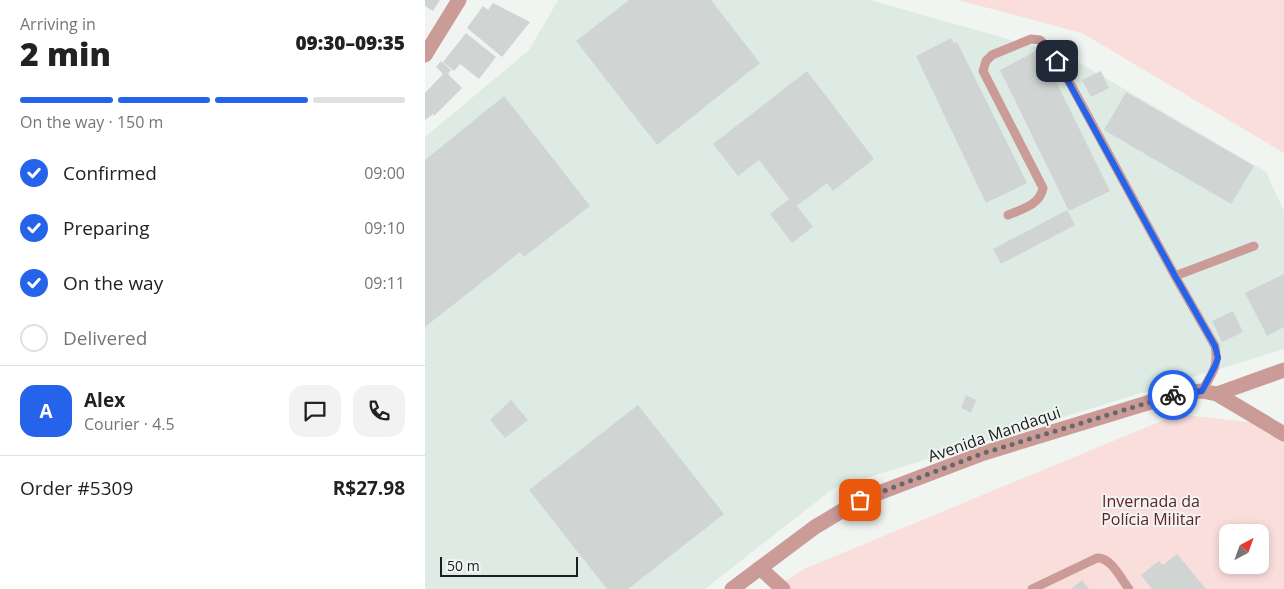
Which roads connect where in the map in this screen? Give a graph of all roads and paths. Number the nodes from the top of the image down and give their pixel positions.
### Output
1 (459, 0) edge
2 (425, 55) edge
3 (1008, 215) dead end
4 (1254, 246) dead end
5 (1175, 276) junction
6 (1284, 370) edge
7 (1202, 391) junction
8 (1217, 394) junction
9 (1284, 434) edge
10 (760, 568) junction
11 (732, 589) edge
12 (783, 589) edge
13 (1032, 589) edge
14 (1129, 589) edge

1 - 2 street
3 - 5 lane
4 - 5 lane
5 - 7 lane
6 - 8 street
7 - 8 street, Avenida Mandaqui
7 - 10 street, Avenida Mandaqui
8 - 9 street, Avenida Mandaqui
10 - 11 street, Avenida Mandaqui
10 - 12 street
13 - 14 lane

